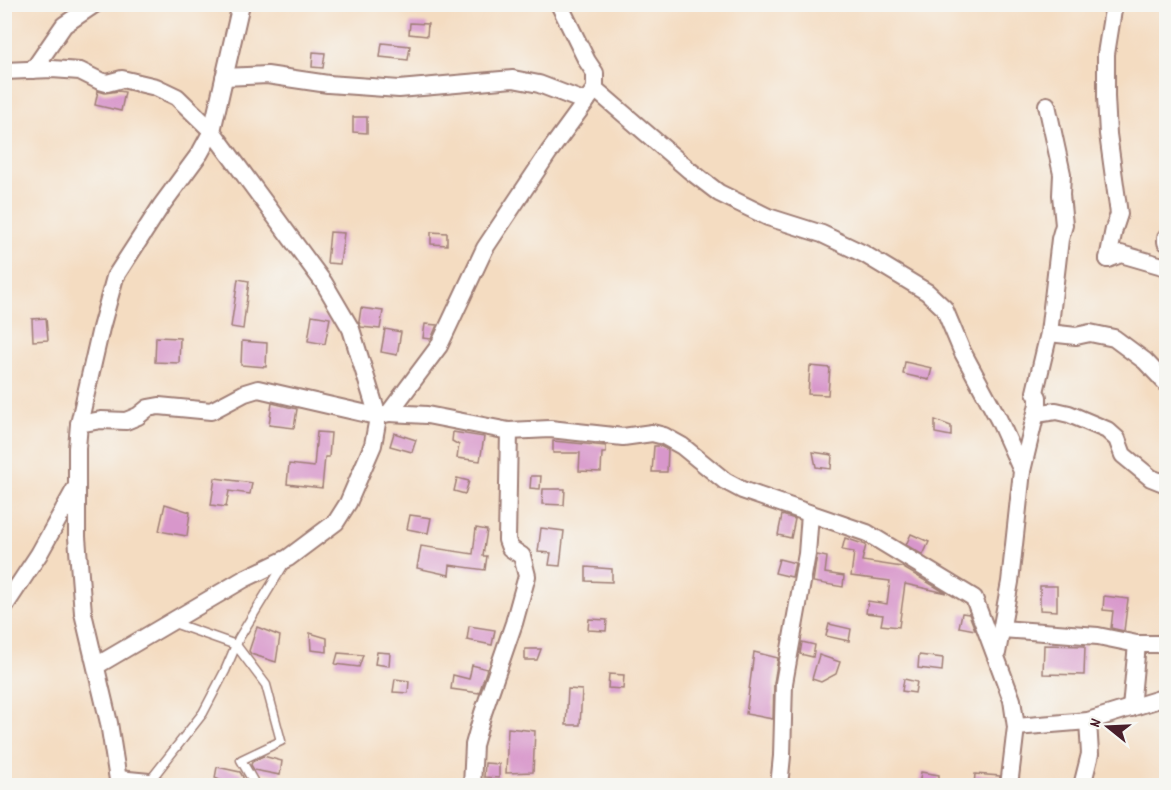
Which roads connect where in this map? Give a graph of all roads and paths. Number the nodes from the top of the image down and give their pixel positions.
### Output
1 (95, 4) edge
2 (241, 4) edge
3 (559, 4) edge
4 (1114, 4) edge
5 (33, 70) junction
6 (4, 72) edge
7 (224, 77) junction
8 (590, 95) junction
9 (1047, 105) dead end
10 (212, 131) junction
11 (1167, 237) edge
12 (1167, 242) edge
13 (1167, 267) edge
14 (1049, 333) junction
15 (1167, 383) edge
16 (1036, 414) junction
17 (383, 415) junction
18 (79, 424) junction
19 (509, 431) junction
20 (1022, 471) junction
21 (1167, 484) edge
22 (77, 487) junction
23 (810, 514) junction
24 (288, 558) junction
25 (4, 607) edge
26 (171, 622) junction
27 (1002, 629) junction
28 (1137, 644) junction
29 (1167, 644) edge
30 (236, 645) junction
31 (996, 654) junction
32 (96, 666) junction
33 (1167, 697) edge
34 (1131, 708) junction
35 (1088, 721) junction
36 (1016, 727) junction
37 (119, 782) edge
38 (154, 784) edge
39 (256, 786) edge
40 (472, 786) edge
41 (779, 786) edge
42 (1010, 786) edge
43 (1082, 786) edge

1 - 5 street
2 - 7 street
3 - 8 street
4 - 13 street
5 - 6 street
5 - 10 street
7 - 8 street
7 - 10 street
8 - 17 street
8 - 20 street
9 - 14 street
10 - 17 street
10 - 18 street
11 - 12 street
14 - 15 street
14 - 16 street
16 - 20 street
16 - 21 street
17 - 18 street
17 - 19 street
17 - 24 street
18 - 22 street
19 - 23 street
19 - 40 street
20 - 27 street
22 - 25 street
22 - 32 street
23 - 31 street
23 - 41 street
24 - 26 street
24 - 30 lane
26 - 30 lane
26 - 32 street
27 - 28 street
27 - 31 street
28 - 29 street
28 - 34 street
30 - 38 lane
30 - 39 lane
31 - 36 street
32 - 37 street
33 - 34 street
34 - 35 street
35 - 36 street
35 - 43 street
36 - 42 street
37 - 38 street

